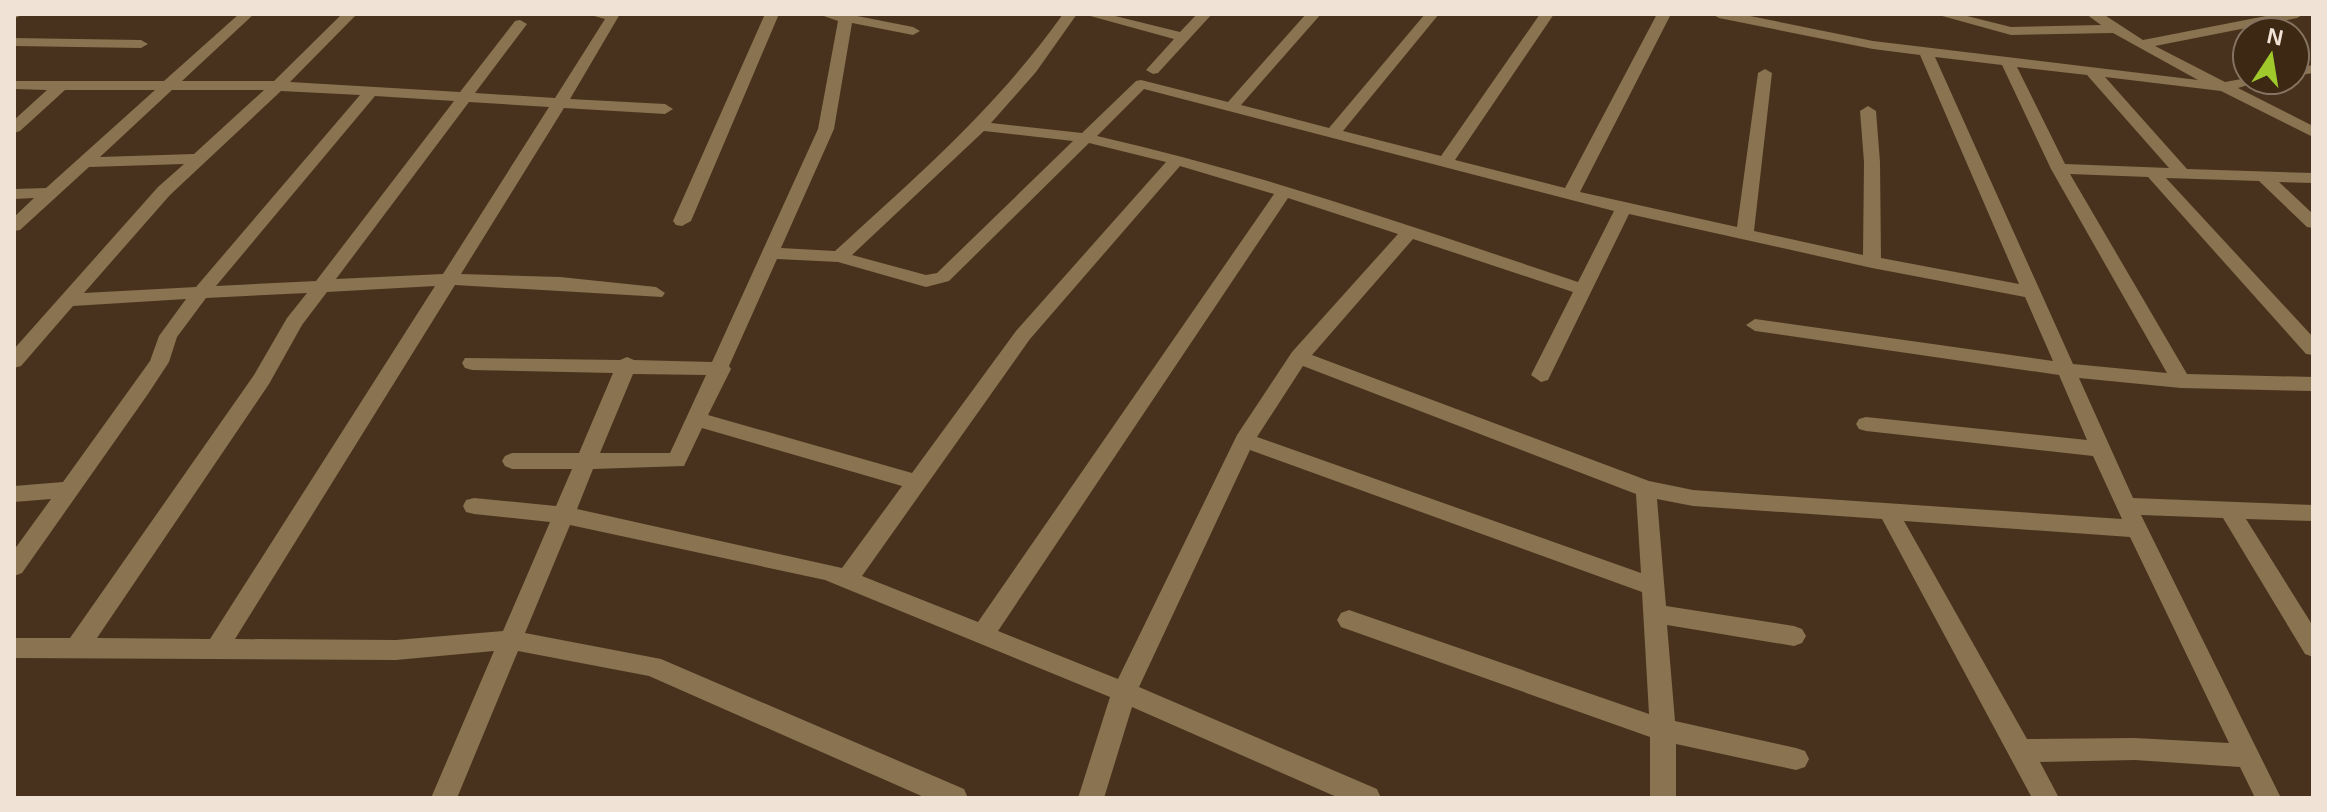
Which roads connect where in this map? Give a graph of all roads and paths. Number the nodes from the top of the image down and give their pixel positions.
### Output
1 (247, 14) edge
2 (350, 14) edge
3 (594, 14) edge
4 (772, 14) edge
5 (825, 14) edge
6 (1070, 14) edge
7 (1090, 14) edge
8 (1205, 14) edge
9 (1314, 14) edge
10 (1432, 14) edge
11 (1547, 14) edge
12 (1664, 14) edge
13 (1719, 14) edge
14 (1942, 14) edge
15 (2093, 14) edge
16 (2200, 14) edge
17 (2297, 14) edge
18 (846, 18) junction
19 (1983, 18) edge
20 (520, 24) dead end
21 (2116, 29) junction
22 (2224, 29) junction
23 (913, 31) dead end
24 (1181, 37) junction
25 (14, 42) edge
26 (141, 44) dead end
27 (2141, 45) junction
28 (1926, 52) junction
29 (2007, 61) junction
30 (1153, 70) dead end
31 (2091, 71) junction
32 (1765, 73) dead end
33 (169, 84) junction
34 (14, 85) edge
35 (61, 85) junction
36 (2231, 85) edge
37 (278, 86) junction
38 (2222, 87) junction
39 (370, 93) junction
40 (464, 98) junction
41 (562, 102) junction
42 (1231, 107) junction
43 (665, 109) dead end
44 (1868, 111) dead end
45 (980, 126) junction
46 (14, 128) edge
47 (2313, 132) edge
48 (1333, 133) junction
49 (1087, 138) junction
50 (197, 159) junction
51 (1177, 160) junction
52 (81, 162) junction
53 (1445, 162) junction
54 (2059, 169) junction
55 (2152, 172) junction
56 (2183, 174) junction
57 (2264, 177) junction
58 (2313, 178) edge
59 (1284, 192) junction
60 (47, 193) junction
61 (14, 194) edge
62 (1570, 194) junction
63 (1624, 208) junction
64 (682, 221) dead end
65 (2313, 223) edge
66 (14, 226) edge
67 (1409, 232) junction
68 (1745, 235) junction
69 (772, 253) junction
70 (839, 257) junction
71 (1872, 262) junction
72 (450, 279) junction
73 (322, 284) junction
74 (203, 290) junction
75 (1585, 290) junction
76 (656, 293) dead end
77 (2034, 293) junction
78 (66, 300) junction
79 (1755, 325) dead end
80 (2313, 349) edge
81 (1299, 357) junction
82 (14, 361) edge
83 (472, 363) dead end
84 (627, 364) junction
85 (721, 369) junction
86 (2068, 370) junction
87 (1541, 375) dead end
88 (2181, 381) junction
89 (2313, 384) edge
90 (697, 419) junction
91 (1866, 424) dead end
92 (1244, 440) junction
93 (2101, 449) junction
94 (586, 460) junction
95 (512, 461) dead end
96 (916, 482) junction
97 (1646, 489) junction
98 (66, 490) junction
99 (14, 494) edge
100 (474, 506) dead end
101 (2126, 506) junction
102 (2230, 511) junction
103 (1889, 513) junction
104 (2313, 513) edge
105 (564, 515) junction
106 (2137, 529) junction
107 (14, 567) edge
108 (846, 580) junction
109 (1654, 587) junction
110 (1656, 614) junction
111 (1349, 620) dead end
112 (982, 635) junction
113 (1794, 636) dead end
114 (511, 640) junction
115 (2313, 647) edge
116 (14, 648) edge
117 (77, 648) junction
118 (217, 648) junction
119 (1124, 692) junction
120 (1663, 730) junction
121 (2020, 751) junction
122 (2246, 756) junction
123 (1796, 759) dead end
124 (444, 798) edge
125 (955, 798) edge
126 (1091, 798) edge
127 (1368, 798) edge
128 (1663, 798) edge
129 (2046, 798) edge
130 (2268, 798) edge

1 - 33 street
2 - 37 street
3 - 41 street
4 - 64 street
5 - 18 street
6 - 45 street
7 - 24 street
8 - 24 street
9 - 42 street
10 - 48 street
11 - 53 street
12 - 62 street
13 - 28 street
14 - 19 street
15 - 21 street
16 - 22 street
17 - 22 street
18 - 23 street
18 - 69 street
19 - 21 street
20 - 40 street
21 - 27 street
22 - 27 street
24 - 30 street
25 - 26 street
27 - 38 street
28 - 29 street
28 - 77 street
29 - 31 street
29 - 54 street
31 - 38 street
31 - 56 street
32 - 68 street
33 - 35 street
33 - 37 street
33 - 52 street
34 - 35 street
35 - 46 street
36 - 38 street
37 - 39 street
37 - 50 street
38 - 47 street
39 - 40 street
39 - 74 street
40 - 41 street
40 - 73 street
41 - 43 street
41 - 72 street
42 - 48 street
42 - 49 street
44 - 71 street
45 - 49 street
45 - 70 street
48 - 53 street
49 - 51 street
49 - 70 street
50 - 52 street
50 - 78 street
51 - 59 street
51 - 96 street
52 - 60 street
53 - 62 street
54 - 55 street
54 - 88 street
55 - 56 street
55 - 80 street
56 - 57 street
57 - 58 street
57 - 65 street
59 - 67 street
59 - 112 street
60 - 61 street
60 - 66 street
62 - 63 street
63 - 68 street
63 - 75 street
67 - 75 street
67 - 81 street
68 - 71 street
69 - 70 street
69 - 85 street
71 - 77 street
72 - 73 street
72 - 76 street
72 - 118 street
73 - 74 street
73 - 117 street
74 - 78 street
74 - 98 street
75 - 87 street
77 - 86 street
78 - 82 street
79 - 86 street
81 - 92 street
81 - 97 street
83 - 84 street
84 - 85 street
84 - 94 street
85 - 90 street
86 - 88 street
86 - 93 street
88 - 89 street
90 - 94 street
90 - 96 street
91 - 93 street
92 - 109 street
92 - 119 street
93 - 101 street
94 - 95 street
94 - 105 street
96 - 108 street
97 - 103 street
97 - 109 street
98 - 99 street
98 - 107 street
100 - 105 street
101 - 102 street
101 - 106 street
102 - 104 street
102 - 115 street
103 - 106 street
103 - 121 street
105 - 108 street
105 - 114 street
106 - 122 street
108 - 112 street
109 - 110 street
110 - 113 street
110 - 120 street
111 - 120 street
112 - 119 street
114 - 118 street
114 - 124 street
114 - 125 street
116 - 117 street
117 - 118 street
119 - 126 street
119 - 127 street
120 - 123 street
120 - 128 street
121 - 122 street
121 - 129 street
122 - 130 street

